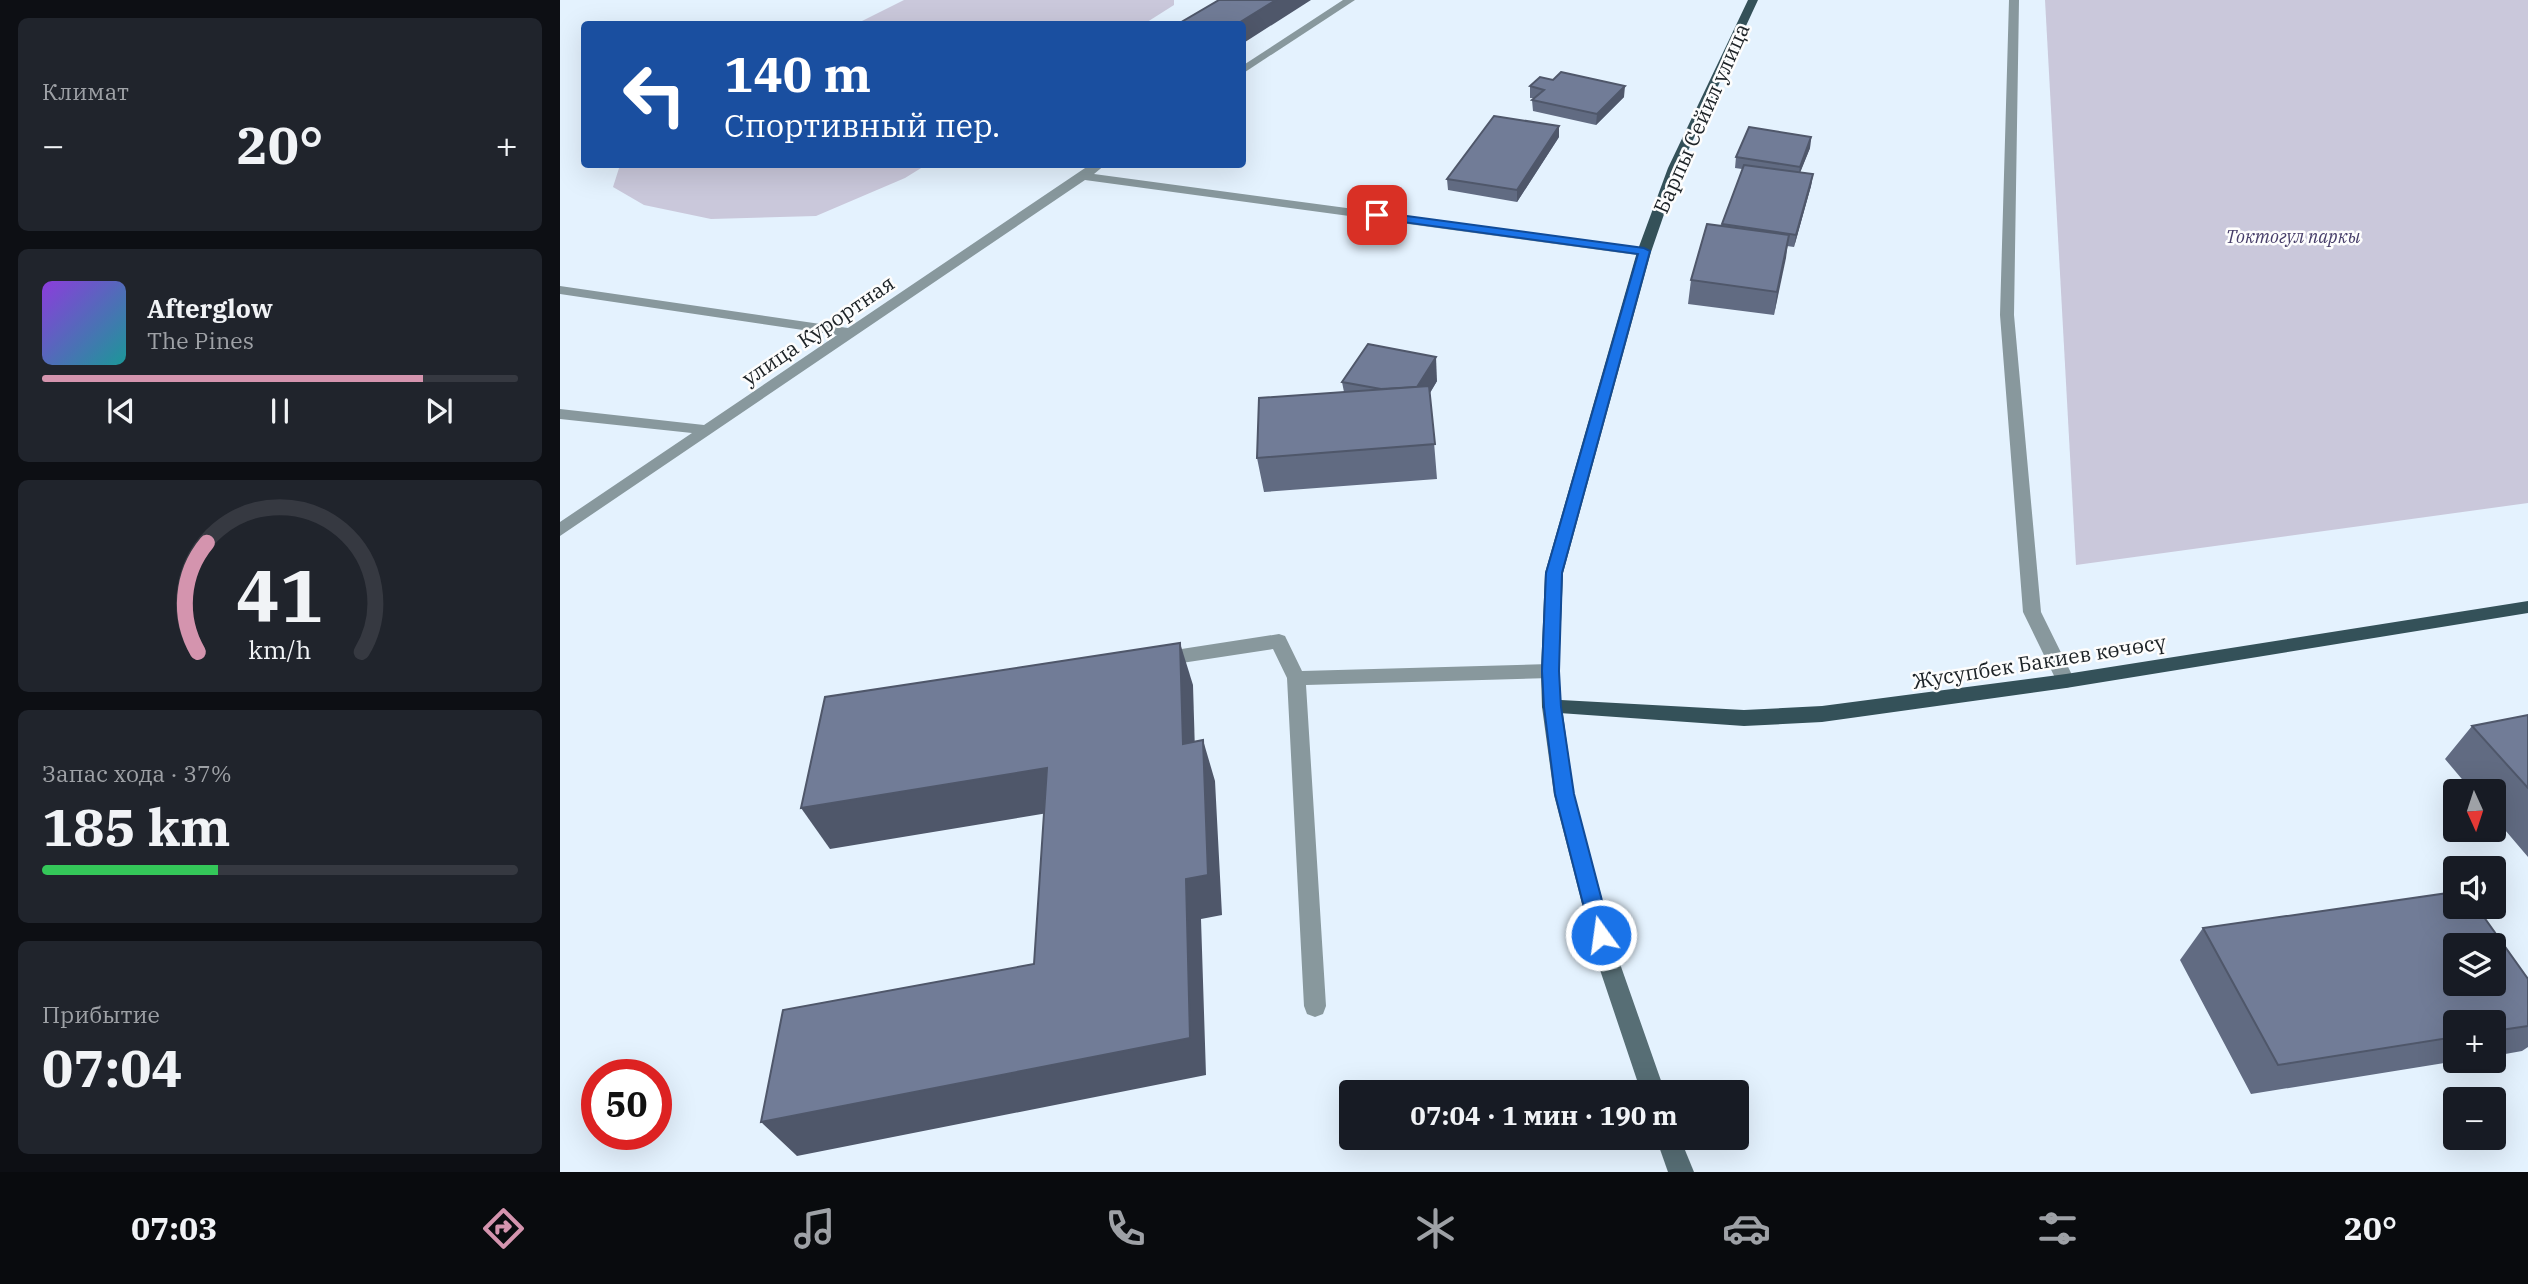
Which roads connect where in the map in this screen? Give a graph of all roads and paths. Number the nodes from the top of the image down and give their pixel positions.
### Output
1 (1350, 0) edge
2 (1753, 0) edge
3 (2014, 0) edge
4 (1246, 68) edge
5 (1094, 168) edge
6 (1083, 176) junction
7 (1644, 251) junction
8 (560, 289) edge
9 (850, 333) junction
10 (560, 414) edge
11 (708, 430) junction
12 (560, 530) edge
13 (2528, 607) edge
14 (1145, 662) edge
15 (1550, 671) junction
16 (1296, 678) junction
17 (2066, 681) junction
18 (1552, 707) junction
19 (1315, 1006) dead end
20 (1649, 1080) edge
21 (1673, 1150) edge
22 (1681, 1172) edge

1 - 4 street
2 - 7 main road, Барпы Сейил улица
3 - 17 street
5 - 6 street, улица Курортная
6 - 7 street
6 - 9 street, улица Курортная
7 - 15 main road, Барпы Сейил улица
8 - 9 street
9 - 11 street, улица Курортная
10 - 11 street
11 - 12 street, улица Курортная
13 - 17 main road, Жусупбек Бакиев көчөсү
14 - 16 street
15 - 16 street
15 - 18 main road, Барпы Сейил улица
16 - 19 street
17 - 18 main road, Жусупбек Бакиев көчөсү
18 - 20 main road, Барпы Сейил улица
21 - 22 main road

